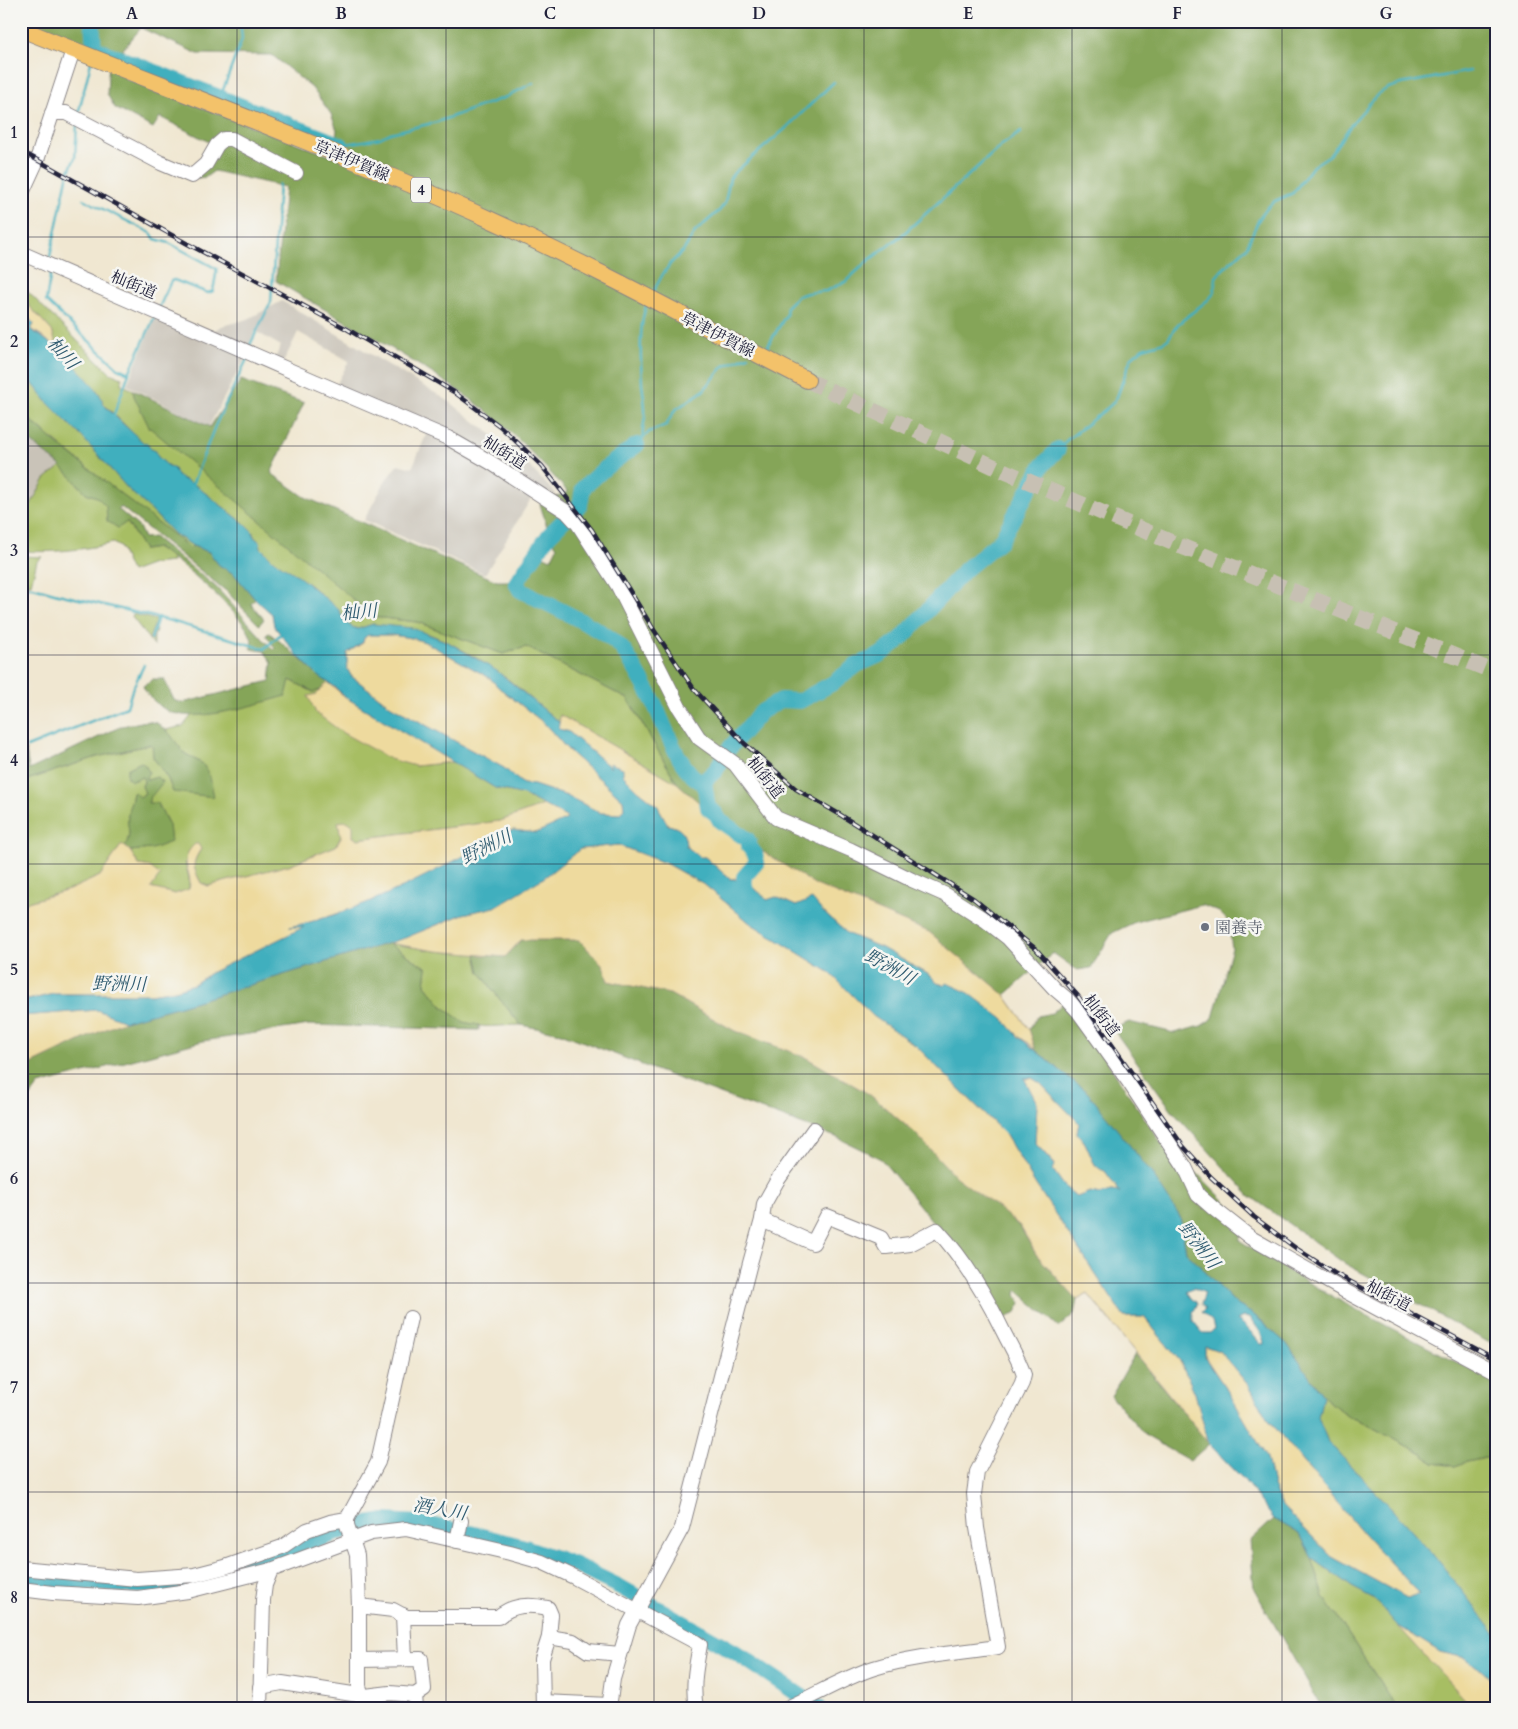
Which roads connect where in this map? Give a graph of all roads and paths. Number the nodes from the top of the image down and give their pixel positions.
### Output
1 (21, 29) edge
2 (73, 50) junction
3 (52, 113) junction
4 (296, 173) dead end
5 (21, 196) edge
6 (21, 253) edge
7 (808, 380) tunnel mouth
8 (814, 1129) dead end
9 (762, 1220) junction
10 (410, 1318) dead end
11 (1497, 1373) edge
12 (347, 1519) junction
13 (461, 1522) dead end
14 (352, 1541) junction
15 (457, 1541) junction
16 (21, 1568) edge
17 (271, 1570) junction
18 (137, 1579) junction
19 (21, 1590) edge
20 (138, 1598) junction
21 (359, 1606) junction
22 (636, 1610) junction
23 (403, 1615) junction
24 (549, 1637) junction
25 (620, 1654) junction
26 (405, 1659) junction
27 (359, 1660) junction
28 (260, 1687) junction
29 (362, 1696) junction
30 (415, 1701) edge
31 (543, 1705) edge
32 (609, 1706) edge
33 (260, 1708) edge
34 (696, 1708) edge
35 (787, 1708) edge

1 - 2 main road, 草津伊賀線 / 4
2 - 3 street
2 - 7 main road, 草津伊賀線 / 4
3 - 4 street
3 - 5 street
6 - 11 street, 杣街道
8 - 9 street
9 - 22 street
9 - 35 street
10 - 12 street
12 - 14 street
12 - 18 street
13 - 15 street
14 - 15 street
14 - 17 street
14 - 21 street
15 - 22 street
16 - 18 street
17 - 20 street
17 - 28 street
18 - 20 street
19 - 20 street
21 - 23 street
21 - 27 street
22 - 25 street
22 - 34 street
23 - 24 street
23 - 26 street
24 - 25 street
24 - 31 street
25 - 32 street
26 - 27 street
26 - 30 street
27 - 29 street
28 - 29 street
28 - 33 street
29 - 30 street
31 - 32 street

